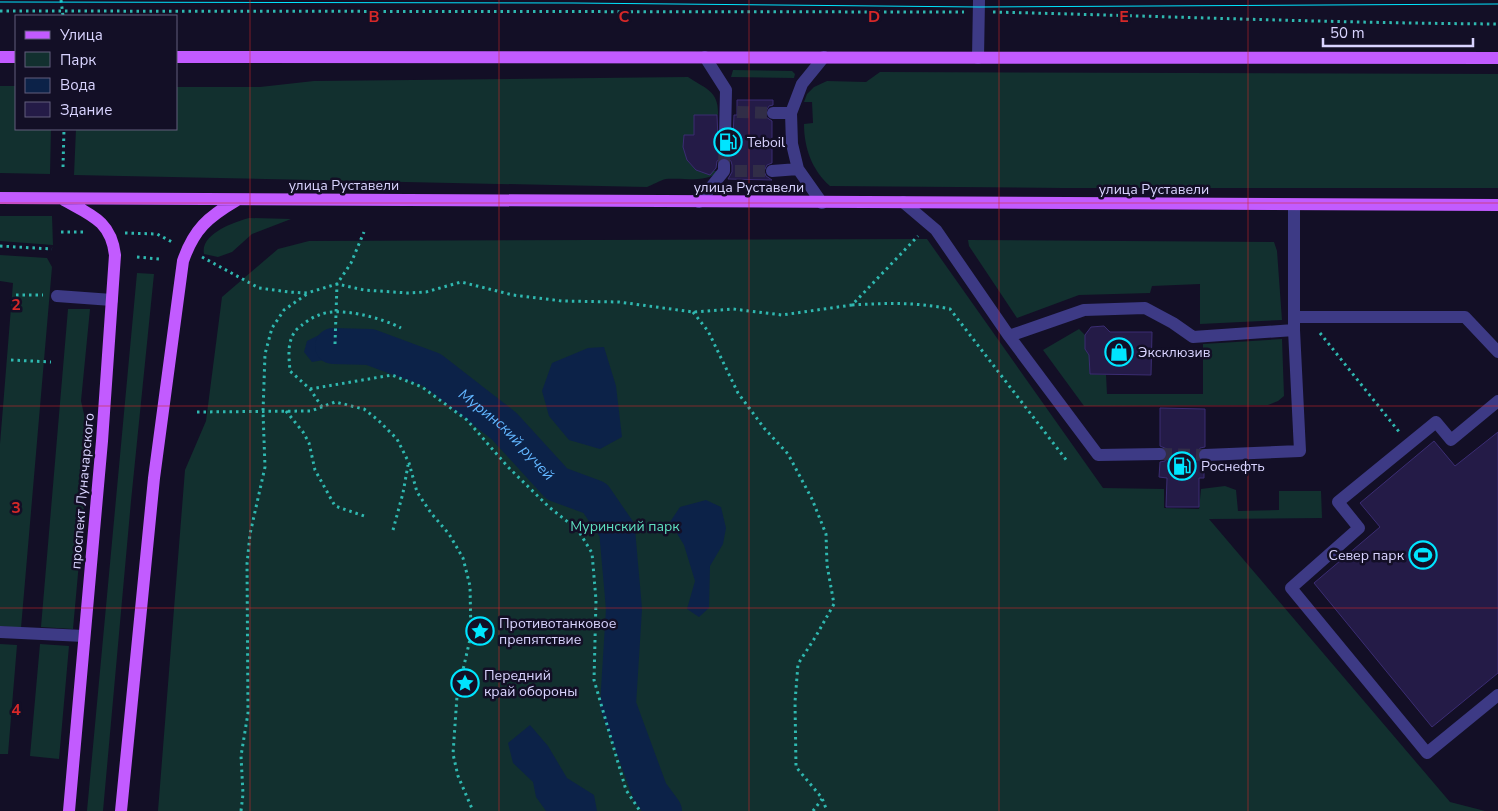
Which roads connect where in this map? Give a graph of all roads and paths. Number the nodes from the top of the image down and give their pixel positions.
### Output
1 (61, 0) edge
2 (979, 6) edge
3 (0, 11) edge
4 (63, 14) edge
5 (1498, 24) edge
6 (0, 56) edge
7 (15, 57) edge
8 (178, 57) edge
9 (705, 57) junction
10 (824, 57) junction
11 (978, 58) junction
12 (1498, 58) edge
13 (772, 113) tunnel mouth
14 (791, 113) junction
15 (64, 130) edge
16 (725, 136) tunnel mouth
17 (63, 167) dead end
18 (728, 169) tunnel mouth
19 (798, 170) junction
20 (772, 171) tunnel mouth
21 (0, 198) edge
22 (62, 199) junction
23 (238, 200) junction
24 (699, 202) junction
25 (903, 202) junction
26 (822, 203) junction
27 (1294, 205) junction
28 (1498, 205) edge
29 (924, 230) dead end
30 (61, 232) dead end
31 (108, 232) junction
32 (364, 232) dead end
33 (0, 246) edge
34 (187, 249) junction
35 (52, 250) dead end
36 (137, 257) dead end
37 (159, 259) dead end
38 (337, 284) junction
39 (307, 293) junction
40 (16, 295) dead end
41 (56, 296) joint
42 (112, 300) junction
43 (852, 305) junction
44 (693, 312) junction
45 (335, 313) junction
46 (1294, 317) junction
47 (401, 328) dead end
48 (1294, 330) junction
49 (1009, 336) junction
50 (335, 344) dead end
51 (1498, 352) edge
52 (11, 360) dead end
53 (51, 362) dead end
54 (310, 390) junction
55 (1498, 401) edge
56 (322, 407) junction
57 (197, 412) dead end
58 (263, 412) junction
59 (286, 412) junction
60 (1409, 444) junction
61 (1160, 454) tunnel mouth
62 (1205, 455) tunnel mouth
63 (1067, 461) dead end
64 (409, 463) junction
65 (368, 517) dead end
66 (394, 530) dead end
67 (0, 632) edge
68 (84, 636) junction
69 (1498, 695) edge
70 (822, 798) junction
71 (69, 811) edge
72 (120, 811) edge
73 (241, 811) edge
74 (473, 811) edge
75 (640, 811) edge
76 (813, 811) edge
77 (827, 811) edge

1 - 4 path
2 - 4 path
2 - 5 path
2 - 11 street
3 - 4 path
6 - 7 main road
8 - 9 main road
9 - 10 main road
9 - 16 street
10 - 11 main road
10 - 14 street
11 - 12 main road
13 - 14 street
14 - 19 street
15 - 17 path
18 - 24 street
19 - 20 street
19 - 26 street
21 - 22 main road, улица Руставели
22 - 23 main road, улица Руставели
22 - 31 main road
23 - 24 main road, улица Руставели
23 - 34 main road
24 - 26 main road, улица Руставели
25 - 26 main road, улица Руставели
25 - 27 main road, улица Руставели
25 - 49 street
27 - 28 main road, улица Руставели
27 - 46 street
29 - 43 path
30 - 31 path
31 - 34 path
31 - 42 main road, проспект Луначарского
32 - 38 path
33 - 35 path
34 - 39 path
34 - 72 main road
36 - 37 path
38 - 39 path
38 - 44 path
38 - 45 path
39 - 58 path
40 - 41 path
41 - 42 street
42 - 68 main road, проспект Луначарского
43 - 44 path
43 - 63 path
44 - 70 path
45 - 47 path
45 - 50 path
45 - 54 path
46 - 48 street
46 - 51 street
46 - 60 path
48 - 49 street
48 - 62 street
49 - 61 street
52 - 53 path
54 - 56 path
54 - 75 path
55 - 60 street
56 - 59 path
56 - 64 path
57 - 58 path
58 - 59 path
58 - 73 path
59 - 65 path
60 - 69 street
64 - 66 path
64 - 74 path
67 - 68 street
68 - 71 main road, проспект Луначарского
70 - 76 path
70 - 77 path

